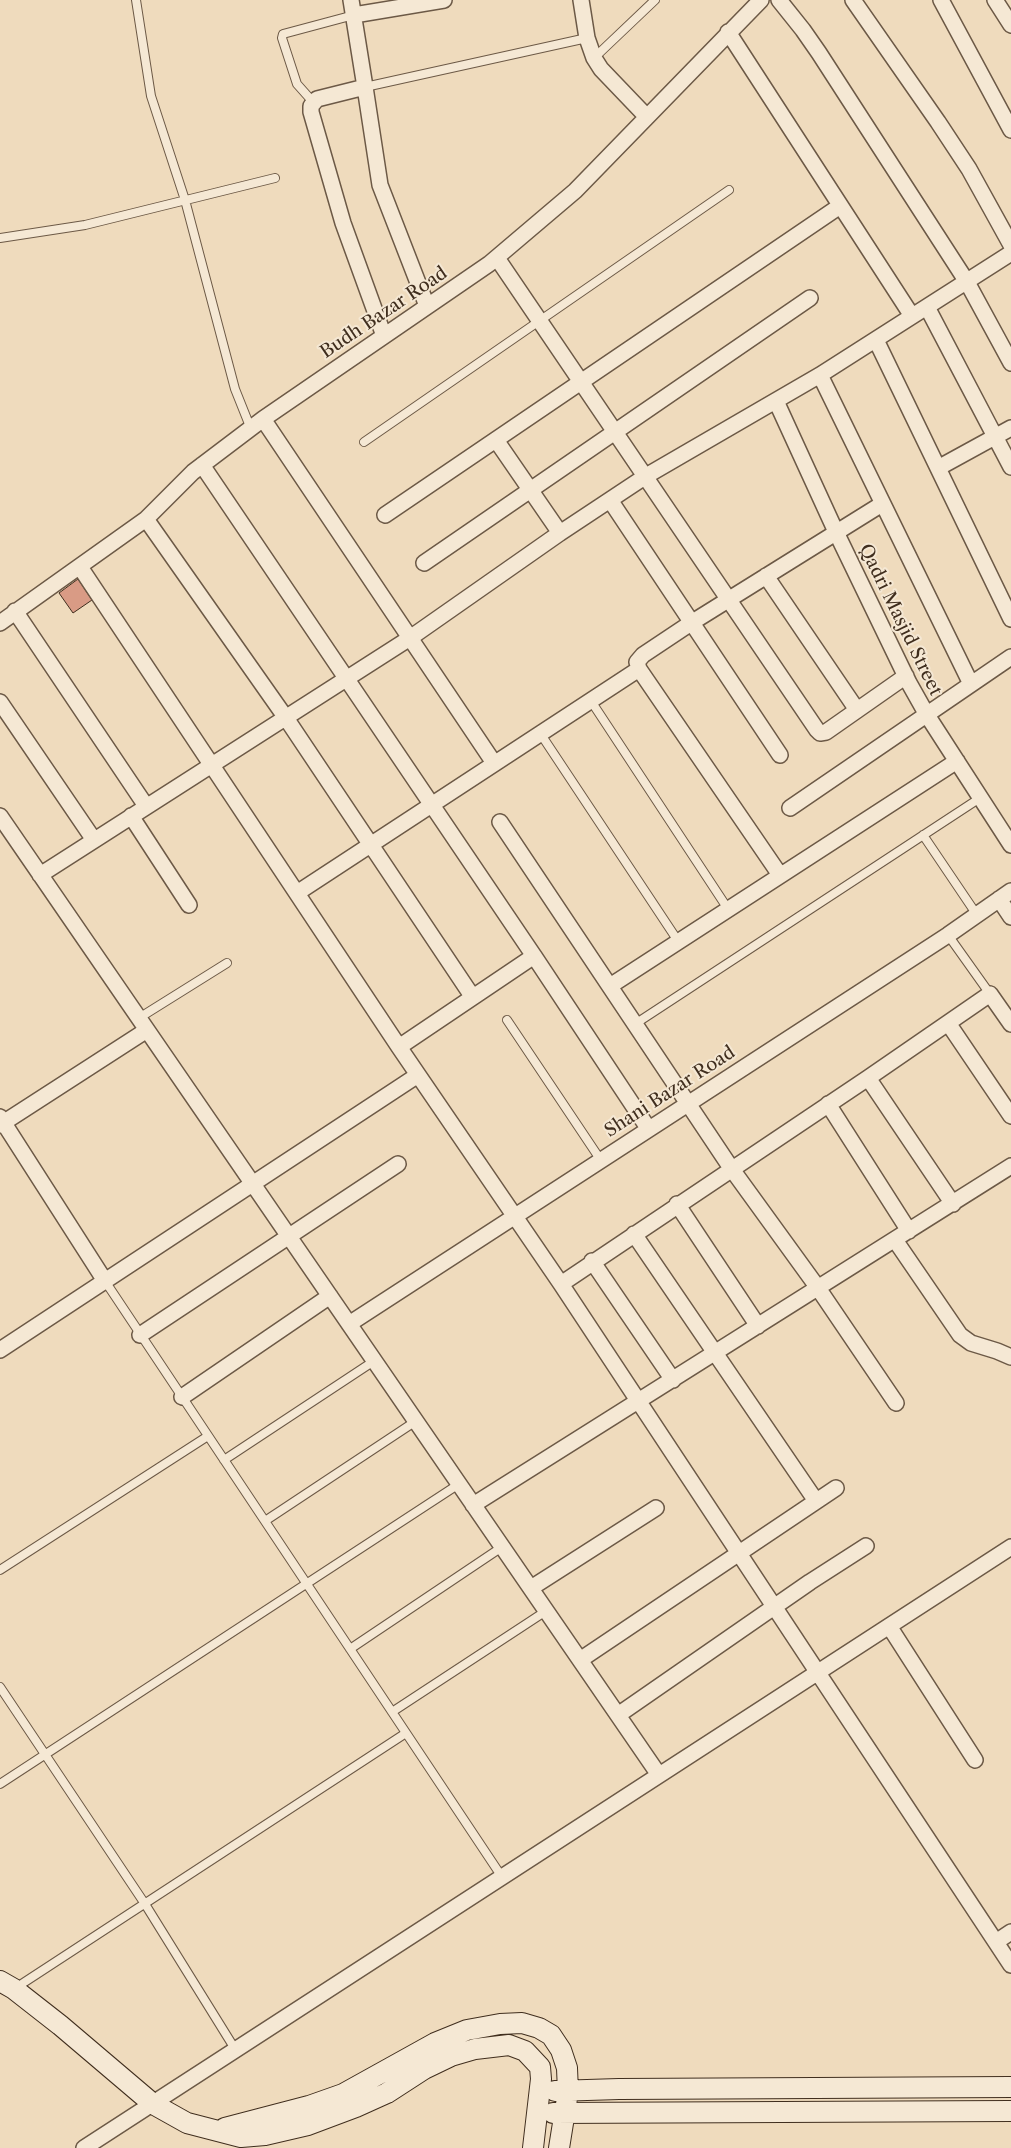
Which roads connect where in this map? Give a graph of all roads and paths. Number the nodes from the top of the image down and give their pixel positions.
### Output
1 (136, 0) edge
2 (351, 0) edge
3 (444, 0) edge
4 (581, 0) edge
5 (654, 0) edge
6 (761, 0) edge
7 (778, 0) edge
8 (853, 0) edge
9 (941, 0) edge
10 (994, 0) edge
11 (354, 16) junction
12 (1011, 25) edge
13 (728, 32) junction
14 (588, 38) junction
15 (594, 58) junction
16 (365, 87) junction
17 (313, 102) junction
18 (646, 116) junction
19 (1011, 130) edge
20 (275, 178) dead end
21 (729, 190) dead end
22 (185, 200) junction
23 (840, 206) junction
24 (0, 238) edge
25 (1011, 245) edge
26 (1011, 253) edge
27 (497, 258) junction
28 (967, 282) junction
29 (810, 298) dead end
30 (427, 306) junction
31 (927, 307) junction
32 (912, 316) junction
33 (540, 321) junction
34 (384, 336) junction
35 (876, 340) junction
36 (1011, 363) edge
37 (820, 376) junction
38 (581, 381) junction
39 (776, 401) junction
40 (257, 424) junction
41 (1011, 428) edge
42 (615, 433) junction
43 (995, 437) junction
44 (496, 440) junction
45 (364, 442) dead end
46 (202, 466) junction
47 (1011, 466) edge
48 (938, 468) junction
49 (646, 476) junction
50 (530, 490) junction
51 (610, 500) junction
52 (882, 504) junction
53 (385, 515) dead end
54 (146, 519) junction
55 (836, 532) junction
56 (560, 533) junction
57 (424, 563) dead end
58 (80, 567) junction
59 (766, 576) junction
60 (728, 600) junction
61 (15, 611) junction
62 (1011, 619) edge
63 (690, 623) junction
64 (0, 624) edge
65 (410, 638) junction
66 (1011, 657) edge
67 (639, 669) junction
68 (906, 676) junction
69 (346, 679) junction
70 (971, 684) junction
71 (591, 701) junction
72 (0, 702) edge
73 (857, 710) junction
74 (927, 715) junction
75 (286, 718) junction
76 (540, 733) junction
77 (780, 755) dead end
78 (957, 761) junction
79 (494, 764) junction
80 (212, 766) junction
81 (980, 798) junction
82 (431, 804) junction
83 (146, 806) junction
84 (790, 808) dead end
85 (0, 816) edge
86 (130, 816) junction
87 (500, 822) dead end
88 (923, 835) junction
89 (94, 840) junction
90 (1011, 845) edge
91 (371, 846) junction
92 (40, 875) junction
93 (780, 876) junction
94 (296, 893) junction
95 (1005, 895) edge
96 (189, 905) dead end
97 (728, 909) junction
98 (977, 915) junction
99 (1011, 917) edge
100 (948, 935) junction
101 (678, 941) junction
102 (534, 956) junction
103 (227, 963) dead end
104 (610, 986) junction
105 (990, 994) junction
106 (472, 996) junction
107 (507, 1020) dead end
108 (948, 1023) junction
109 (143, 1024) junction
110 (635, 1024) junction
111 (1011, 1024) edge
112 (399, 1047) junction
113 (418, 1075) junction
114 (868, 1078) junction
115 (687, 1102) junction
116 (828, 1104) junction
117 (1011, 1116) edge
118 (1, 1122) edge
119 (648, 1128) junction
120 (600, 1159) junction
121 (398, 1164) dead end
122 (1011, 1166) edge
123 (732, 1168) junction
124 (252, 1183) junction
125 (677, 1204) junction
126 (952, 1204) junction
127 (515, 1217) junction
128 (909, 1231) junction
129 (634, 1234) junction
130 (288, 1236) junction
131 (895, 1240) junction
132 (592, 1261) junction
133 (105, 1281) junction
134 (561, 1284) junction
135 (818, 1288) junction
136 (330, 1296) junction
137 (349, 1324) junction
138 (758, 1326) junction
139 (140, 1335) junction
140 (0, 1350) edge
141 (715, 1353) junction
142 (1011, 1357) edge
143 (374, 1361) junction
144 (673, 1380) junction
145 (182, 1397) junction
146 (638, 1402) junction
147 (896, 1403) dead end
148 (416, 1421) junction
149 (208, 1436) junction
150 (224, 1460) junction
151 (459, 1484) junction
152 (836, 1488) dead end
153 (816, 1501) junction
154 (473, 1505) junction
155 (656, 1508) dead end
156 (265, 1521) junction
157 (866, 1546) dead end
158 (502, 1547) junction
159 (1011, 1547) edge
160 (738, 1554) junction
161 (0, 1570) edge
162 (306, 1584) junction
163 (531, 1588) junction
164 (775, 1608) junction
165 (546, 1610) junction
166 (889, 1626) junction
167 (350, 1649) junction
168 (580, 1660) junction
169 (818, 1672) junction
170 (0, 1687) edge
171 (392, 1712) junction
172 (618, 1715) junction
173 (406, 1733) junction
174 (45, 1756) junction
175 (975, 1760) dead end
176 (659, 1775) junction
177 (0, 1784) edge
178 (502, 1877) junction
179 (144, 1904) junction
180 (1011, 1932) edge
181 (996, 1942) junction
182 (1011, 1965) edge
183 (7, 1985) edge
184 (235, 2049) junction
185 (1011, 2087) edge
186 (540, 2091) junction
187 (568, 2092) junction
188 (153, 2104) junction
189 (1011, 2111) edge
190 (565, 2112) junction
191 (537, 2113) junction
192 (213, 2130) junction
193 (84, 2148) edge
194 (534, 2148) edge
195 (559, 2148) edge

1 - 22 lane
2 - 11 street
3 - 11 street
4 - 14 street
5 - 15 lane
6 - 13 street, Budh Bazar Road
7 - 28 street
8 - 25 street
9 - 19 street
10 - 12 street
11 - 16 street
11 - 17 lane
13 - 18 street, Budh Bazar Road
13 - 23 street
14 - 15 street
14 - 16 lane
15 - 18 street
16 - 17 street
16 - 30 street
17 - 34 street
18 - 27 street, Budh Bazar Road
20 - 22 lane
21 - 33 lane
22 - 24 lane
22 - 40 lane
23 - 32 street
23 - 38 street
26 - 28 street
27 - 30 street, Budh Bazar Road
27 - 33 street
28 - 31 street
28 - 36 street
29 - 42 street
30 - 34 street, Budh Bazar Road
31 - 32 street
31 - 43 street
32 - 35 street
33 - 38 street
33 - 45 lane
34 - 40 street, Budh Bazar Road
35 - 37 street
35 - 48 street
37 - 39 street
37 - 52 street
38 - 42 street
38 - 44 street
39 - 49 street
39 - 55 street, Qadri Masjid Street
40 - 46 street, Budh Bazar Road
40 - 65 street
41 - 43 street
42 - 49 street
42 - 50 street
43 - 47 street
43 - 48 street
44 - 50 street
44 - 53 street
46 - 54 street, Budh Bazar Road
46 - 69 street
48 - 62 street
49 - 51 street
49 - 60 street
50 - 56 street
50 - 57 street
51 - 56 street
51 - 63 street
52 - 55 street
52 - 70 street
54 - 58 street, Budh Bazar Road
54 - 75 street
55 - 59 street
55 - 68 street, Qadri Masjid Street
56 - 65 street
58 - 61 street, Budh Bazar Road
58 - 80 street
59 - 60 street
59 - 73 street
60 - 63 street
60 - 73 street
61 - 64 street, Budh Bazar Road
61 - 83 street
63 - 67 street
63 - 77 street
65 - 69 street
65 - 79 street
66 - 70 street
67 - 71 street
67 - 93 street
68 - 73 street
68 - 74 street, Qadri Masjid Street
69 - 75 street
69 - 82 street
70 - 74 street
71 - 76 street
71 - 97 lane
72 - 89 street
74 - 78 street, Qadri Masjid Street
74 - 84 street
75 - 80 street
75 - 91 street
76 - 79 street
76 - 101 lane
78 - 81 street, Qadri Masjid Street
78 - 93 street
79 - 82 street
80 - 83 street
80 - 94 street
81 - 88 lane
81 - 90 street, Qadri Masjid Street
82 - 91 street
82 - 102 street
83 - 86 street
85 - 92 street
86 - 89 street
86 - 96 street
87 - 104 street
88 - 98 lane
88 - 110 lane
89 - 92 street
91 - 94 street
91 - 106 street
92 - 109 street
93 - 97 street
94 - 112 street
95 - 98 street, Shani Bazar Road
95 - 99 street
97 - 101 street
98 - 100 street, Shani Bazar Road
100 - 105 lane
100 - 115 street, Shani Bazar Road
101 - 104 street
102 - 106 street
102 - 119 street
103 - 109 lane
104 - 110 street
105 - 108 street
105 - 111 street
106 - 112 street
107 - 120 lane
108 - 114 street
108 - 117 street
109 - 118 street
109 - 124 street
110 - 115 street
112 - 113 street
113 - 124 street
113 - 127 street
114 - 116 street
114 - 126 street
115 - 119 street, Shani Bazar Road
115 - 123 street
116 - 123 street
116 - 128 street
118 - 133 street
119 - 120 street, Shani Bazar Road
120 - 127 street, Shani Bazar Road
121 - 130 street
122 - 126 street
123 - 125 street
123 - 135 street
124 - 130 street
124 - 133 street
125 - 129 street
125 - 138 street
126 - 128 street
127 - 134 street
127 - 137 street, Shani Bazar Road
128 - 131 street
129 - 132 street
129 - 141 street
130 - 136 street
130 - 139 street
131 - 135 street
131 - 142 street
132 - 134 street
132 - 144 street
133 - 139 lane
133 - 140 street
134 - 146 street
135 - 138 street
135 - 147 street
136 - 137 street
136 - 145 street
137 - 143 street
138 - 141 street
139 - 145 lane
141 - 144 street
141 - 153 street
143 - 148 street
143 - 150 lane
144 - 146 street
145 - 149 lane
146 - 154 street
146 - 160 street
148 - 151 street
148 - 156 lane
149 - 150 lane
149 - 161 lane
150 - 156 lane
151 - 154 street
151 - 162 lane
152 - 153 street
153 - 160 street
154 - 158 street
155 - 163 street
156 - 162 lane
157 - 164 street
158 - 163 street
158 - 167 lane
159 - 166 street
160 - 164 street
160 - 168 street
162 - 167 lane
162 - 174 lane
163 - 165 street
164 - 169 street
164 - 172 street
165 - 168 street
165 - 171 lane
166 - 169 street
166 - 175 street
167 - 171 lane
168 - 172 street
169 - 176 street
169 - 181 street
170 - 174 lane
171 - 173 lane
172 - 176 street
173 - 178 lane
173 - 179 lane
174 - 177 lane
174 - 179 lane
176 - 178 street
178 - 184 street
179 - 183 lane
179 - 184 lane
180 - 181 street
181 - 182 street
183 - 188 street
184 - 188 street
185 - 187 street
186 - 187 street
186 - 191 street
186 - 192 street
187 - 190 street
187 - 192 street
188 - 192 street
188 - 193 street
189 - 190 street
190 - 191 street
190 - 195 street
191 - 194 street

